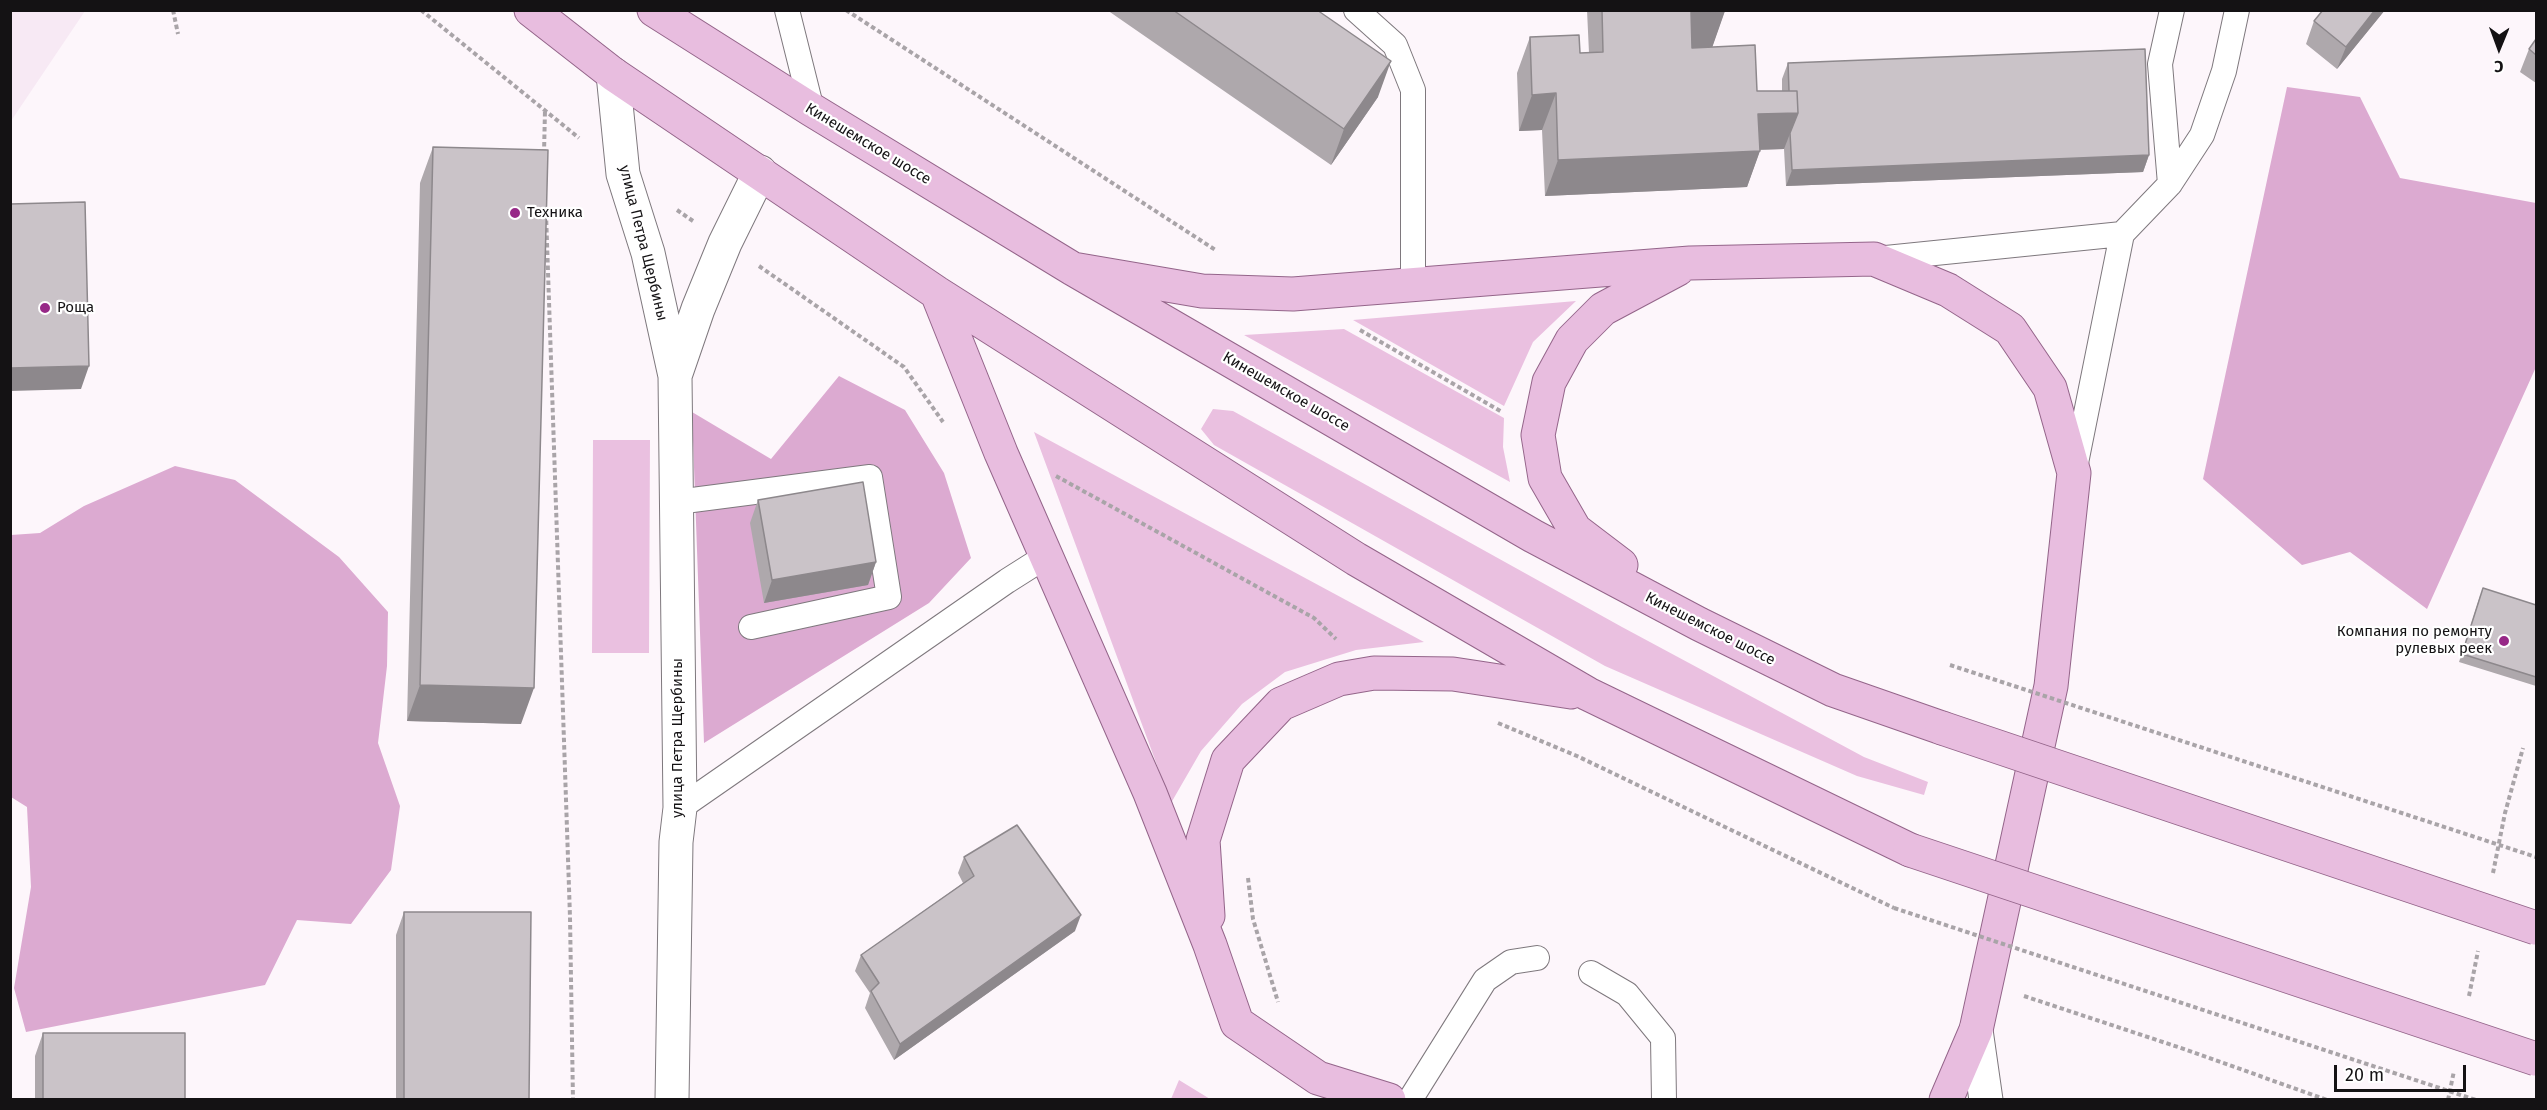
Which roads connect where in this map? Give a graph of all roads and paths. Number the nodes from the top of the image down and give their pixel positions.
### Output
1 (173, 10) edge
2 (531, 10) edge
3 (654, 10) edge
4 (787, 10) edge
5 (846, 10) edge
6 (1356, 10) edge
7 (2172, 10) edge
8 (2237, 10) edge
9 (178, 34) dead end
10 (613, 74) junction
11 (545, 110) dead end
12 (812, 110) junction
13 (544, 159) edge
14 (760, 171) junction
15 (2170, 184) junction
16 (546, 206) edge
17 (2122, 234) junction
18 (1223, 255) dead end
19 (1874, 259) junction
20 (1690, 263) junction
21 (1073, 268) junction
22 (1413, 285) junction
23 (937, 293) junction
24 (1354, 327) dead end
25 (675, 376) junction
26 (1502, 411) dead end
27 (1049, 472) dead end
28 (2074, 473) junction
29 (677, 502) junction
30 (1048, 555) junction
31 (1699, 624) junction
32 (751, 627) dead end
33 (1342, 646) dead end
34 (1950, 665) dead end
35 (1588, 694) junction
36 (1490, 720) dead end
37 (680, 808) junction
38 (2536, 857) edge
39 (1247, 871) dead end
40 (2536, 928) edge
41 (1210, 945) junction
42 (1537, 958) dead end
43 (1591, 973) dead end
44 (2019, 995) dead end
45 (1279, 1006) dead end
46 (1976, 1030) junction
47 (2536, 1059) edge
48 (573, 1100) edge
49 (672, 1100) edge
50 (1389, 1100) edge
51 (1410, 1100) edge
52 (1664, 1100) edge
53 (1946, 1100) edge
54 (1986, 1100) edge
55 (2327, 1100) edge
56 (2476, 1100) edge

1 - 9 path
2 - 10 main road
3 - 12 main road, Кинешемское шоссе
4 - 12 lane
5 - 18 path
6 - 22 lane
7 - 15 lane
8 - 15 lane
10 - 14 main road
10 - 25 street, улица Петра Щербины
11 - 13 path
12 - 21 main road, Кинешемское шоссе
14 - 23 main road
14 - 25 street, улица Петра Щербины
15 - 17 lane
16 - 48 path
17 - 19 lane
17 - 28 lane
19 - 20 main road
19 - 28 main road
20 - 22 main road
20 - 31 main road
21 - 22 main road
21 - 31 main road, Кинешемское шоссе
23 - 30 main road
23 - 35 main road
24 - 26 path
25 - 29 street, улица Петра Щербины
27 - 33 path
28 - 46 main road
29 - 32 lane
29 - 37 street, улица Петра Щербины
30 - 37 lane
30 - 41 main road
31 - 40 main road, Кинешемское шоссе, bridge
34 - 38 path, bridge
35 - 41 main road
35 - 47 main road, bridge
36 - 56 path, bridge
37 - 49 street, улица Петра Щербины
39 - 45 path
41 - 50 main road
42 - 51 lane
43 - 52 lane
44 - 55 path
46 - 53 main road
46 - 54 street

